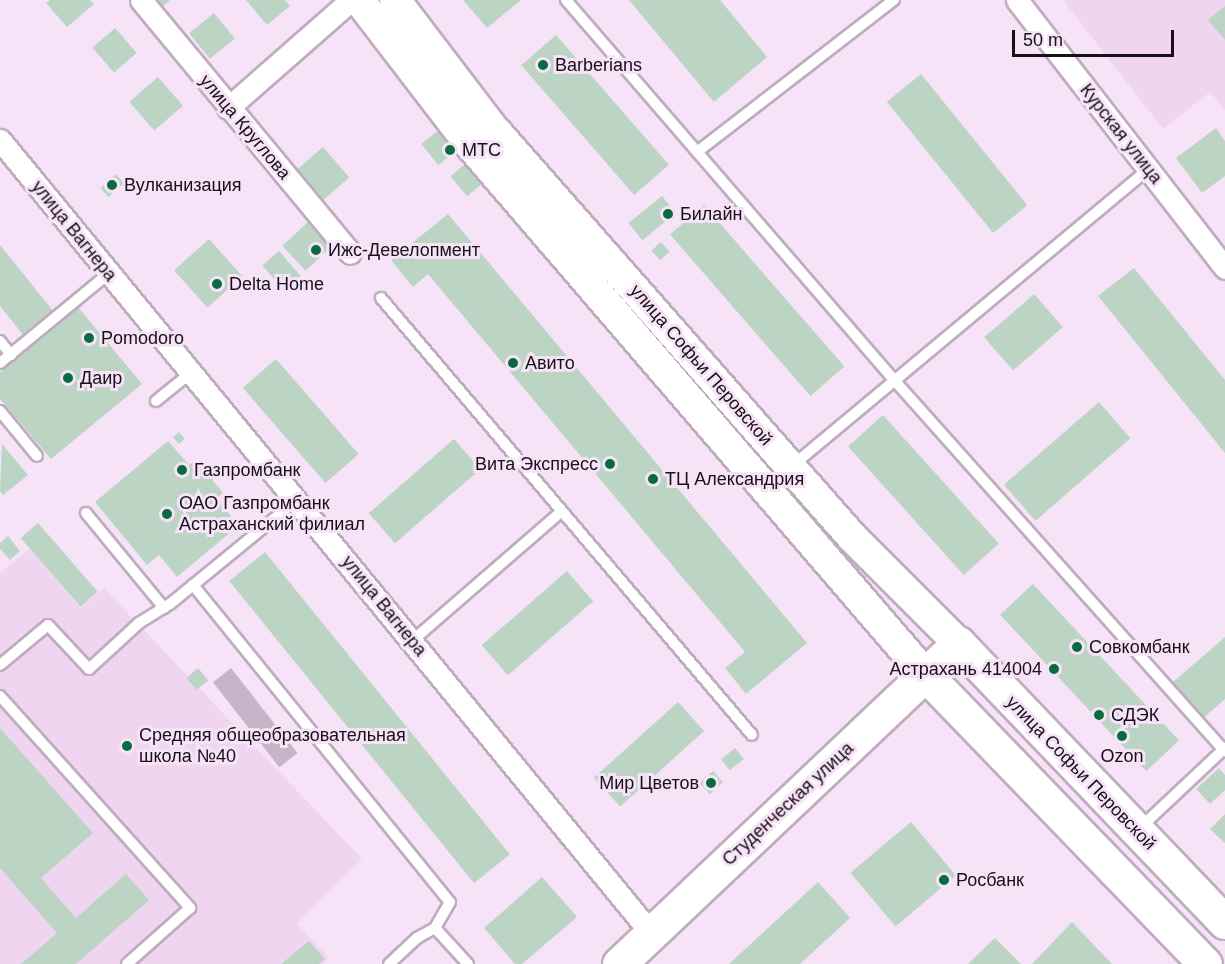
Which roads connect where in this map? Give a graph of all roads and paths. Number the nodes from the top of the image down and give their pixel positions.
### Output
1 (141, 0) edge
2 (351, 0) edge
3 (359, 0) edge
4 (395, 0) edge
5 (566, 0) edge
6 (894, 0) edge
7 (1017, 0) edge
8 (228, 108) junction
9 (0, 140) edge
10 (697, 152) junction
11 (1149, 169) junction
12 (350, 253) dead end
13 (1225, 268) edge
14 (109, 273) junction
15 (381, 298) dead end
16 (0, 341) edge
17 (11, 355) junction
18 (0, 363) edge
19 (192, 372) junction
20 (895, 381) junction
21 (156, 401) dead end
22 (0, 411) edge
23 (37, 456) dead end
24 (791, 467) junction
25 (297, 500) junction
26 (562, 511) junction
27 (86, 513) dead end
28 (193, 585) junction
29 (164, 608) junction
30 (412, 641) junction
31 (958, 643) junction
32 (0, 665) edge
33 (925, 674) junction
34 (0, 696) edge
35 (752, 735) dead end
36 (1224, 750) edge
37 (1136, 831) junction
38 (1225, 922) edge
39 (435, 928) junction
40 (651, 933) junction
41 (126, 964) edge
42 (389, 964) edge
43 (468, 964) edge
44 (619, 964) edge
45 (1205, 964) edge

1 - 8 street, улица Круглова
2 - 8 street
3 - 33 main road
4 - 24 main road, улица Софьи Перовской
5 - 10 lane
6 - 10 lane
7 - 11 street, Курская улица
8 - 12 street, улица Круглова
9 - 14 street, улица Вагнера
10 - 20 lane
11 - 13 street, Курская улица
11 - 20 lane
14 - 17 lane
14 - 19 street, улица Вагнера
15 - 26 lane
16 - 17 lane
17 - 18 lane
19 - 21 lane
19 - 25 street, улица Вагнера
20 - 24 lane
20 - 36 lane
22 - 23 lane
24 - 31 main road, улица Софьи Перовской
25 - 28 lane
25 - 30 street, улица Вагнера
26 - 30 lane
26 - 35 lane
27 - 29 lane
28 - 29 lane
28 - 39 lane
29 - 32 lane
30 - 40 street, улица Вагнера
31 - 33 main road, Студенческая улица
31 - 37 main road, улица Софьи Перовской
33 - 40 main road, Студенческая улица
33 - 45 main road
34 - 41 lane
36 - 37 lane
37 - 38 main road, улица Софьи Перовской
39 - 42 lane
39 - 43 lane
40 - 44 main road, Студенческая улица

